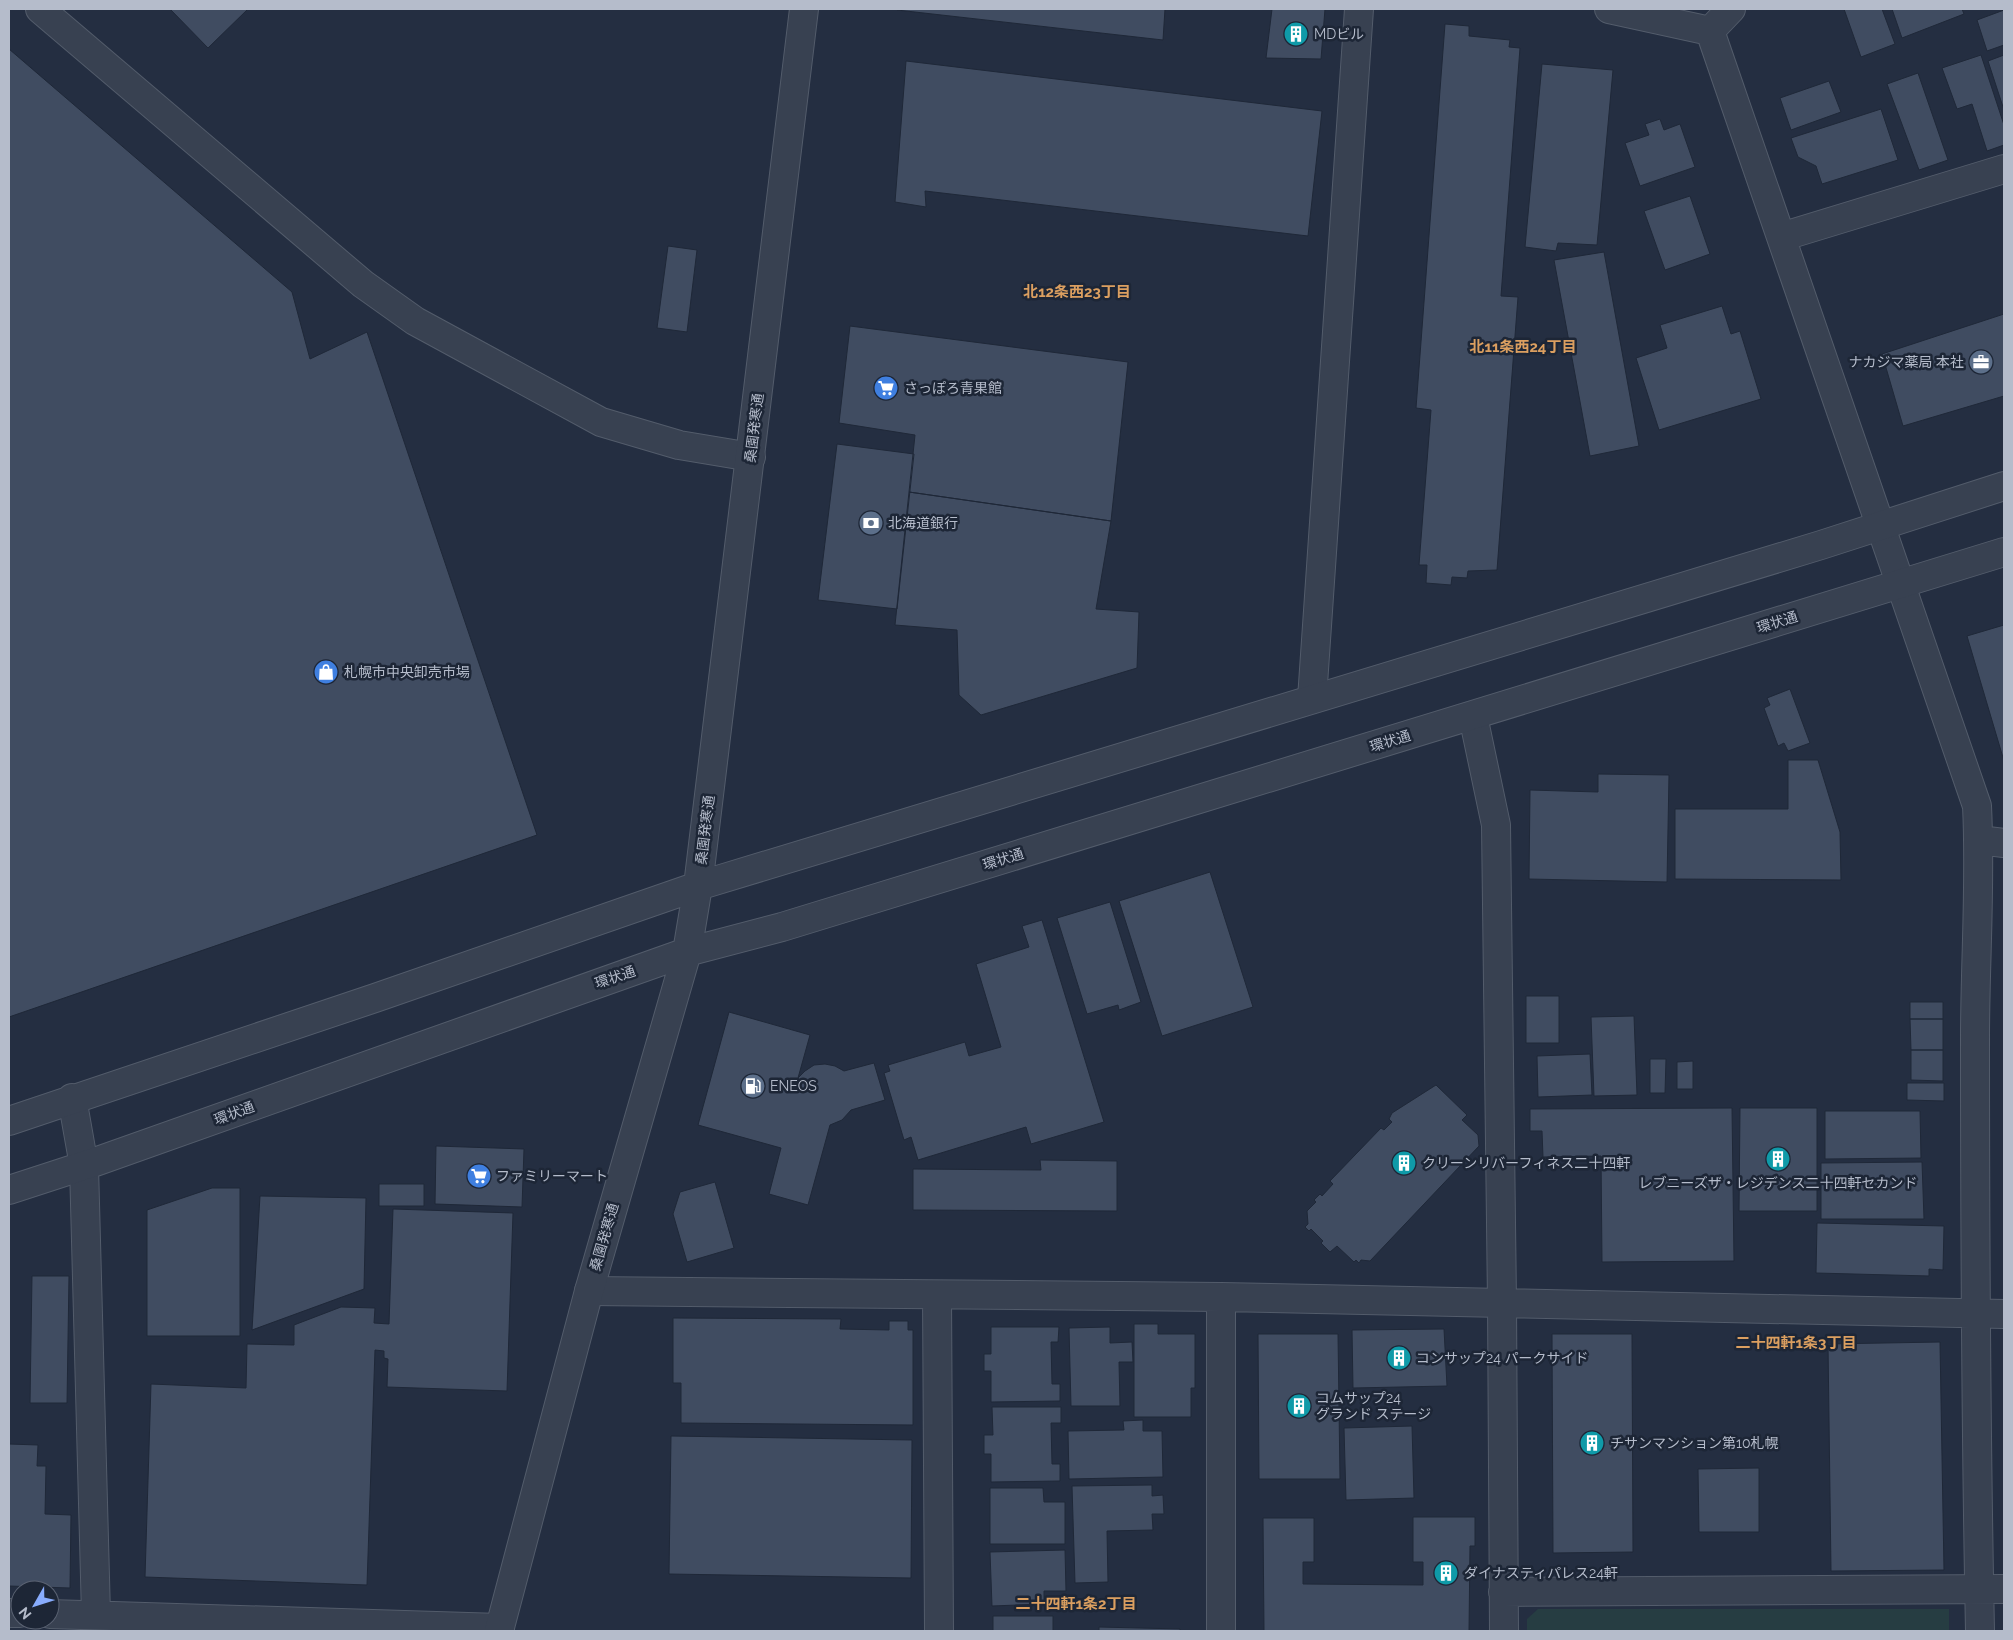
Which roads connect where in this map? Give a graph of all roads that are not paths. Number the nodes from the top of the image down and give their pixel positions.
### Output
1 (40, 9) edge
2 (804, 9) edge
3 (1359, 9) edge
4 (1609, 9) edge
5 (1731, 9) edge
6 (1710, 31) junction
7 (2004, 169) edge
8 (1781, 237) junction
9 (750, 456) junction
10 (2004, 486) edge
11 (1881, 526) junction
12 (2004, 552) edge
13 (1900, 583) junction
14 (1312, 699) junction
15 (1474, 716) junction
16 (1992, 841) edge
17 (698, 886) junction
18 (687, 952) junction
19 (72, 1098) junction
20 (9, 1121) edge
21 (84, 1166) junction
22 (9, 1190) edge
23 (589, 1291) junction
24 (937, 1296) junction
25 (1221, 1297) junction
26 (1502, 1302) junction
27 (1975, 1314) junction
28 (2004, 1314) edge
29 (1992, 1589) edge
30 (1503, 1592) junction
31 (60, 1614) edge
32 (96, 1615) junction
33 (500, 1630) edge
34 (938, 1631) edge
35 (1221, 1631) edge
36 (1504, 1631) edge
37 (1980, 1631) edge

1 - 9 street
2 - 9 street, 桑園発寒通
3 - 14 street
4 - 6 street
5 - 6 street
6 - 8 street
7 - 8 street
8 - 11 street
9 - 17 street, 桑園発寒通
10 - 11 street
11 - 13 street
11 - 14 street
12 - 13 street, 環状通
13 - 15 street, 環状通
13 - 16 street
14 - 17 street
15 - 18 street, 環状通
15 - 26 street
16 - 27 street
17 - 18 street, 桑園発寒通
17 - 19 street
18 - 21 street, 環状通
18 - 23 street, 桑園発寒通
19 - 20 street
19 - 21 street
21 - 22 street, 環状通
21 - 32 street
23 - 24 street
23 - 33 street, 桑園発寒通
24 - 25 street
24 - 34 street
25 - 26 street
25 - 35 street
26 - 27 street
26 - 30 street
27 - 28 street
27 - 29 street
29 - 30 street
29 - 37 street
30 - 36 street
31 - 32 street
32 - 33 street

